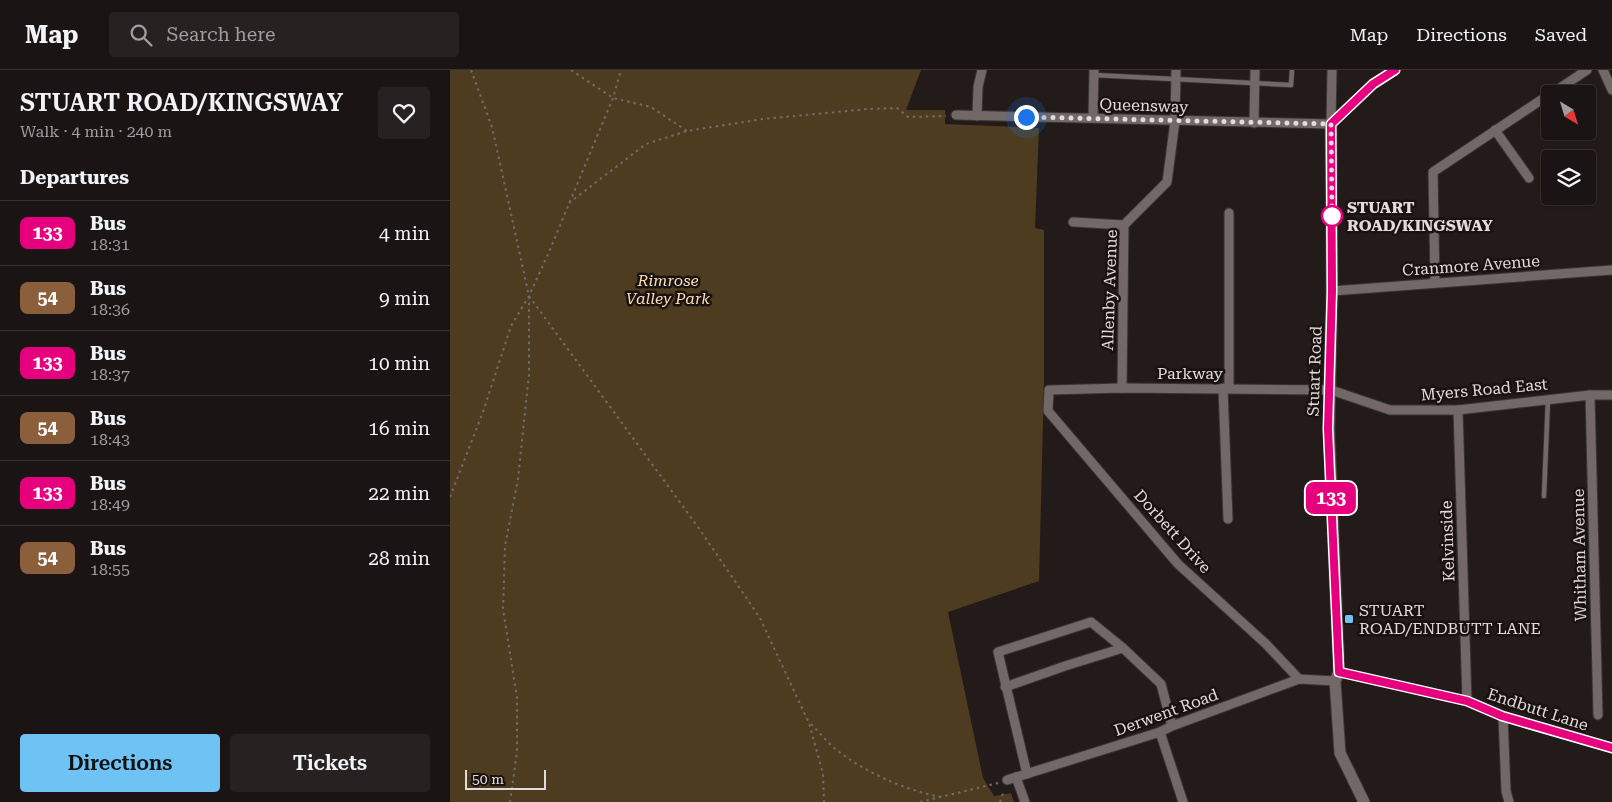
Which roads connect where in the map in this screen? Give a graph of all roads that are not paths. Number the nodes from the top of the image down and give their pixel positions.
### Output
1 (982, 70) edge
2 (1255, 70) edge
3 (1292, 70) edge
4 (1332, 70) edge
5 (1396, 70) edge
6 (1587, 70) edge
7 (1603, 70) edge
8 (1094, 72) edge
9 (1176, 74) edge
10 (1254, 84) junction
11 (1564, 85) edge
12 (1612, 90) edge
13 (1541, 100) edge
14 (956, 115) road end
15 (977, 116) junction
16 (1093, 118) junction
17 (1175, 122) junction
18 (1254, 123) junction
19 (1331, 124) junction
20 (1495, 130) junction
21 (1529, 178) dead end
22 (1229, 213) dead end
23 (1073, 222) dead end
24 (1124, 225) junction
25 (1612, 270) edge
26 (1435, 282) junction
27 (1332, 291) junction
28 (1122, 388) junction
29 (1226, 388) junction
30 (1049, 390) joint
31 (1331, 390) junction
32 (1590, 394) junction
33 (1612, 396) edge
34 (1548, 399) junction
35 (1458, 410) junction
36 (1544, 496) dead end
37 (1228, 519) dead end
38 (1124, 648) junction
39 (1337, 676) junction
40 (1299, 679) junction
41 (1006, 688) junction
42 (1467, 701) junction
43 (1598, 715) dead end
44 (1502, 716) junction
45 (1172, 726) junction
46 (1160, 732) junction
47 (1612, 748) edge
48 (1028, 774) junction
49 (1016, 777) junction
50 (1007, 780) road end
51 (1025, 802) edge
52 (1183, 802) edge
53 (1364, 802) edge
54 (1509, 802) edge

1 - 15 street
2 - 10 street
3 - 10 lane
4 - 19 street, Stuart Road
5 - 19 street
6 - 11 street
7 - 12 street
8 - 9 lane
8 - 16 street
9 - 10 lane
9 - 17 street, Allenby Avenue
10 - 18 street
13 - 20 street
14 - 15 street, Queensway
15 - 16 street, Queensway
16 - 17 street, Queensway
17 - 18 street, Queensway
17 - 24 street, Allenby Avenue
18 - 19 street, Queensway
19 - 27 street, Stuart Road
20 - 21 street
20 - 26 street
22 - 29 street
23 - 24 street
24 - 28 street, Allenby Avenue
25 - 26 street, Cranmore Avenue
26 - 27 street, Cranmore Avenue
27 - 31 street, Stuart Road
28 - 29 street, Parkway
28 - 30 street, Parkway
29 - 31 street, Parkway
29 - 37 street
30 - 40 street, Dorbett Drive
31 - 35 street, Myers Road East
31 - 39 street, Stuart Road
32 - 33 street, Myers Road East
32 - 34 street, Myers Road East
32 - 43 street, Whitham Avenue
34 - 35 street, Myers Road East
34 - 36 lane
35 - 42 street, Kelvinside
38 - 41 street
38 - 41 street
38 - 45 street
39 - 40 street, Derwent Road
39 - 42 street, Endbutt Lane
39 - 53 street, Stuart Road
40 - 45 street, Derwent Road
41 - 48 street
42 - 44 street, Endbutt Lane
44 - 47 street, Endbutt Lane
44 - 54 street
45 - 46 street, Derwent Road
46 - 48 street, Derwent Road
46 - 52 street
48 - 49 street, Derwent Road
49 - 50 street, Derwent Road
49 - 51 street

